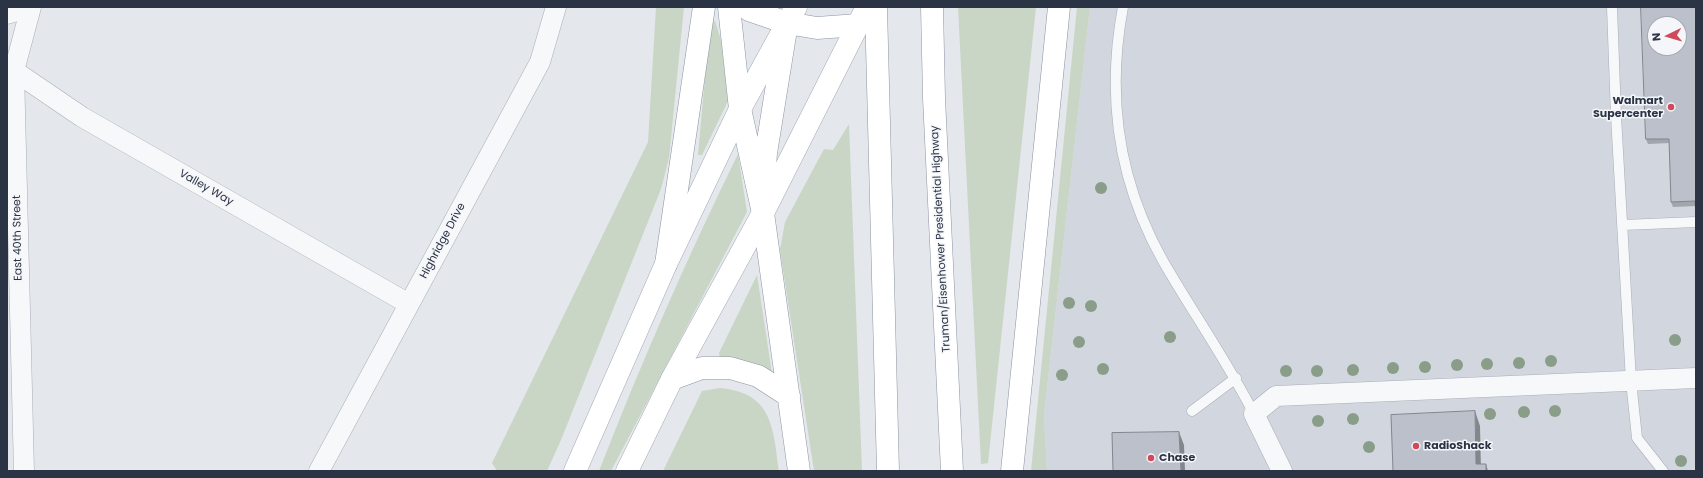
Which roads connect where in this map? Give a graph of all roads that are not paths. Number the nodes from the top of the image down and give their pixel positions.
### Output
1 (31, 7) edge
2 (556, 7) edge
3 (704, 7) edge
4 (729, 7) edge
5 (747, 7) edge
6 (876, 7) edge
7 (932, 7) edge
8 (1059, 7) edge
9 (1123, 7) edge
10 (1612, 7) edge
11 (7, 14) edge
12 (791, 15) edge
13 (863, 16) edge
14 (11, 69) edge
15 (740, 109) junction
16 (763, 212) junction
17 (1696, 222) edge
18 (1623, 225) junction
19 (666, 264) junction
20 (409, 304) junction
21 (1236, 378) junction
22 (1696, 378) edge
23 (672, 379) junction
24 (1631, 381) junction
25 (789, 396) junction
26 (1192, 411) dead end
27 (1254, 414) junction
28 (24, 471) edge
29 (318, 471) edge
30 (575, 471) edge
31 (627, 471) edge
32 (800, 471) edge
33 (888, 471) edge
34 (952, 471) edge
35 (1012, 471) edge
36 (1282, 471) edge
37 (1663, 471) edge

1 - 11 street
1 - 14 street, East 40th Street
2 - 20 street, Highridge Drive
3 - 19 main road
4 - 15 main road
5 - 12 main road
6 - 33 main road
7 - 34 main road, Truman/Eisenhower Presidential Highway
8 - 35 main road
9 - 21 lane
10 - 18 lane
12 - 13 main road
12 - 15 main road
12 - 16 main road
13 - 16 main road
14 - 20 street, Valley Way
14 - 28 street, East 40th Street
15 - 16 main road
15 - 19 main road
16 - 23 main road
16 - 25 main road
17 - 18 lane
18 - 24 lane
19 - 30 main road
20 - 29 street, Highridge Drive
21 - 26 lane
21 - 27 lane
22 - 24 street
23 - 25 main road
23 - 31 main road
24 - 27 street
24 - 37 lane
25 - 32 main road
27 - 36 street

